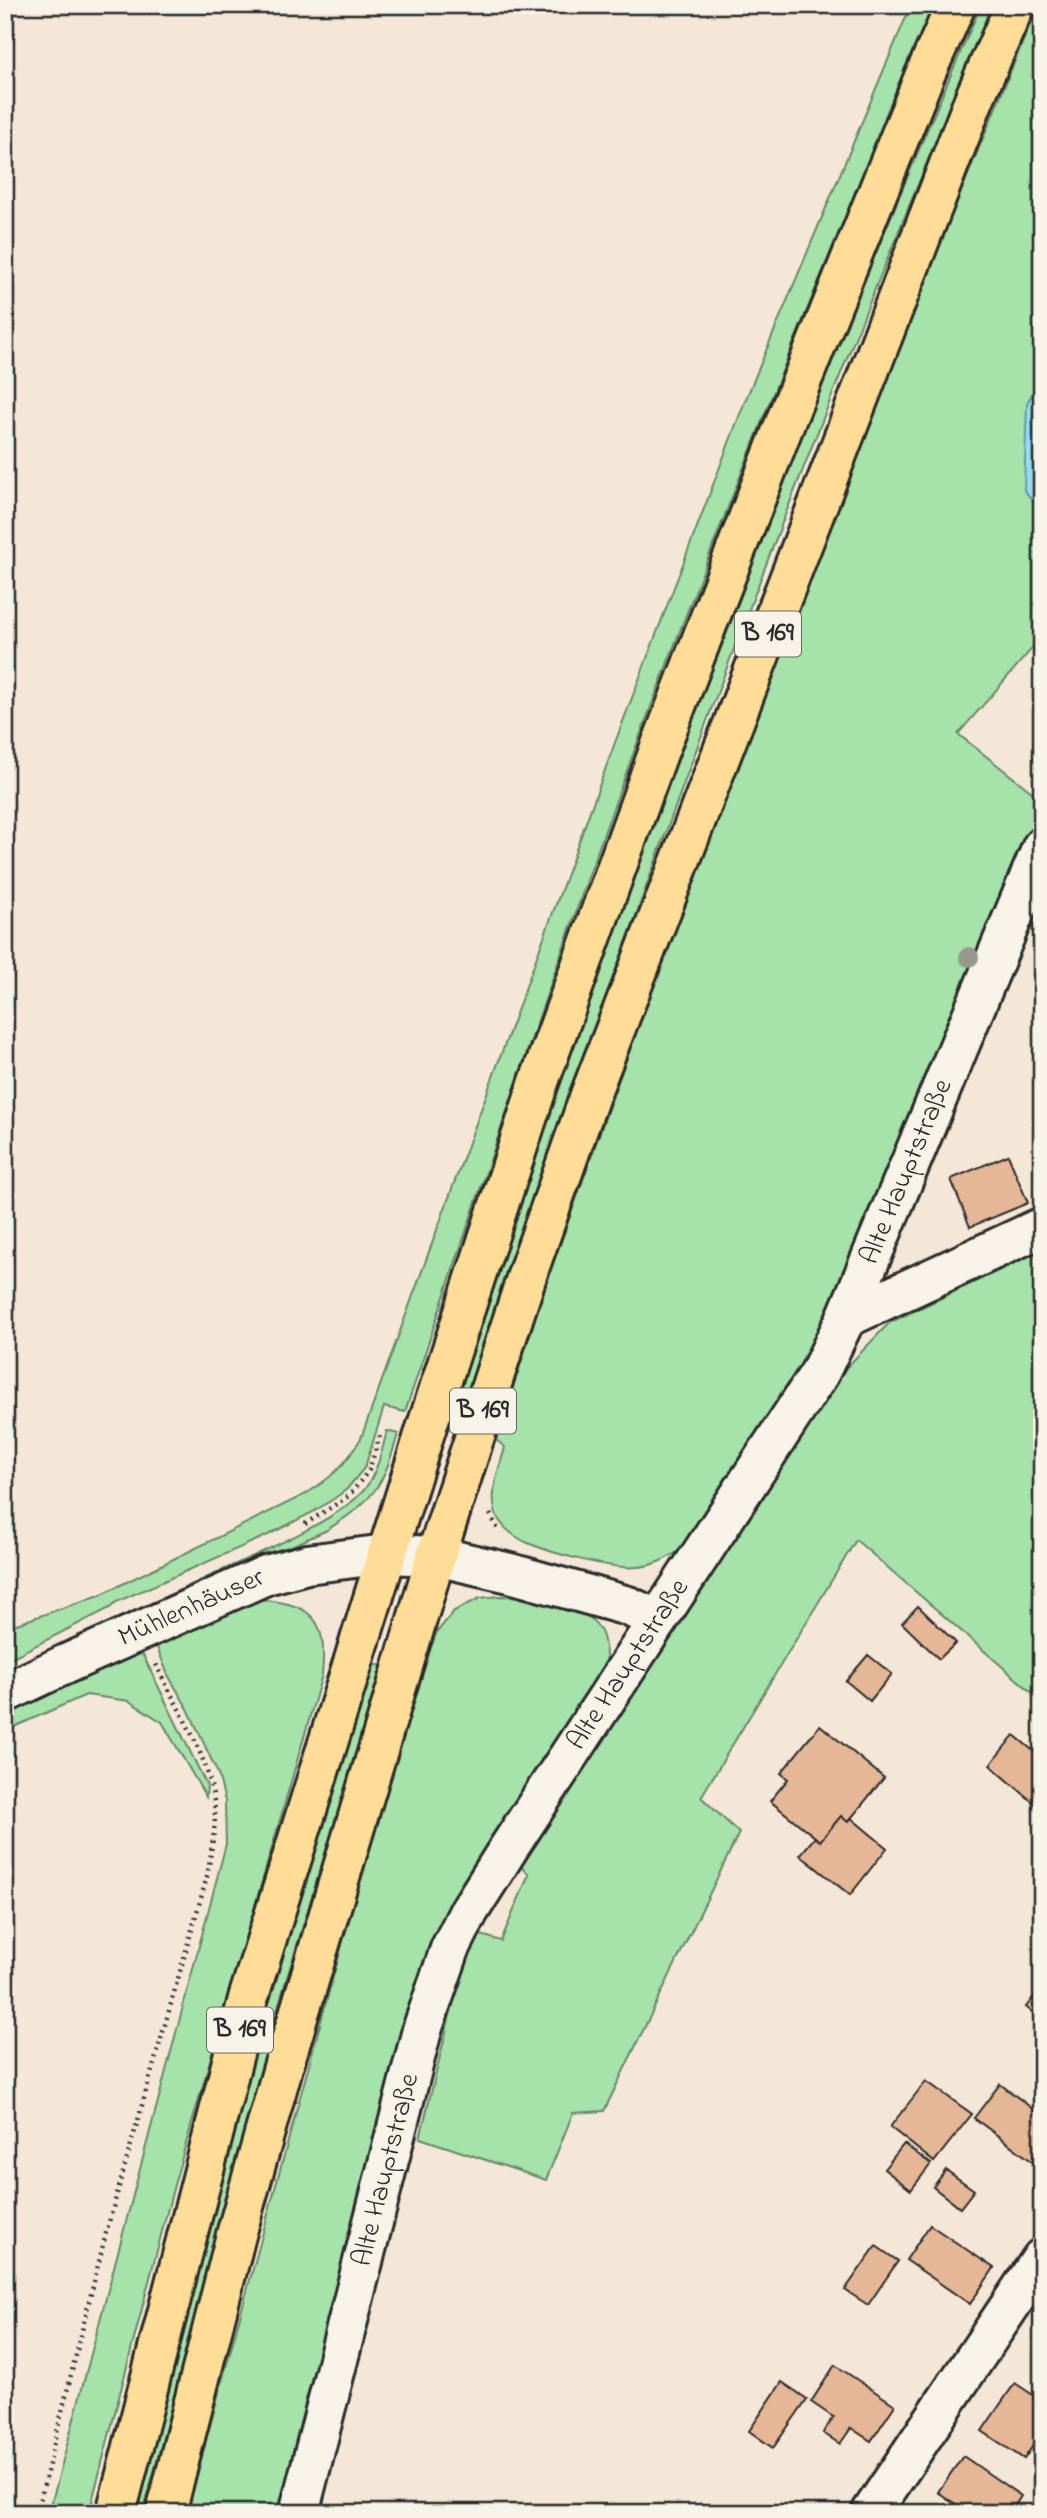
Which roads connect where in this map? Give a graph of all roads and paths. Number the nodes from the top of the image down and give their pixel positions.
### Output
1 (956, 5) edge
2 (1015, 5) edge
3 (1042, 847) edge
4 (1042, 1227) edge
5 (846, 1318) junction
6 (386, 1554) junction
7 (436, 1556) junction
8 (659, 1620) junction
9 (141, 1630) junction
10 (5, 1693) edge
11 (1042, 2258) edge
12 (37, 2513) edge
13 (116, 2513) edge
14 (166, 2513) edge
15 (299, 2513) edge
16 (871, 2513) edge

1 - 6 main road, B 169
2 - 7 main road, B 169
3 - 5 street, Alte Hauptstraße
4 - 5 street
5 - 8 street, Alte Hauptstraße
6 - 7 street, Mühlenhäuser
6 - 9 street, Mühlenhäuser
6 - 13 main road, B 169
7 - 8 street, Mühlenhäuser
7 - 14 main road, B 169
8 - 15 street, Alte Hauptstraße
9 - 10 street, Mühlenhäuser
9 - 12 path
11 - 16 street

